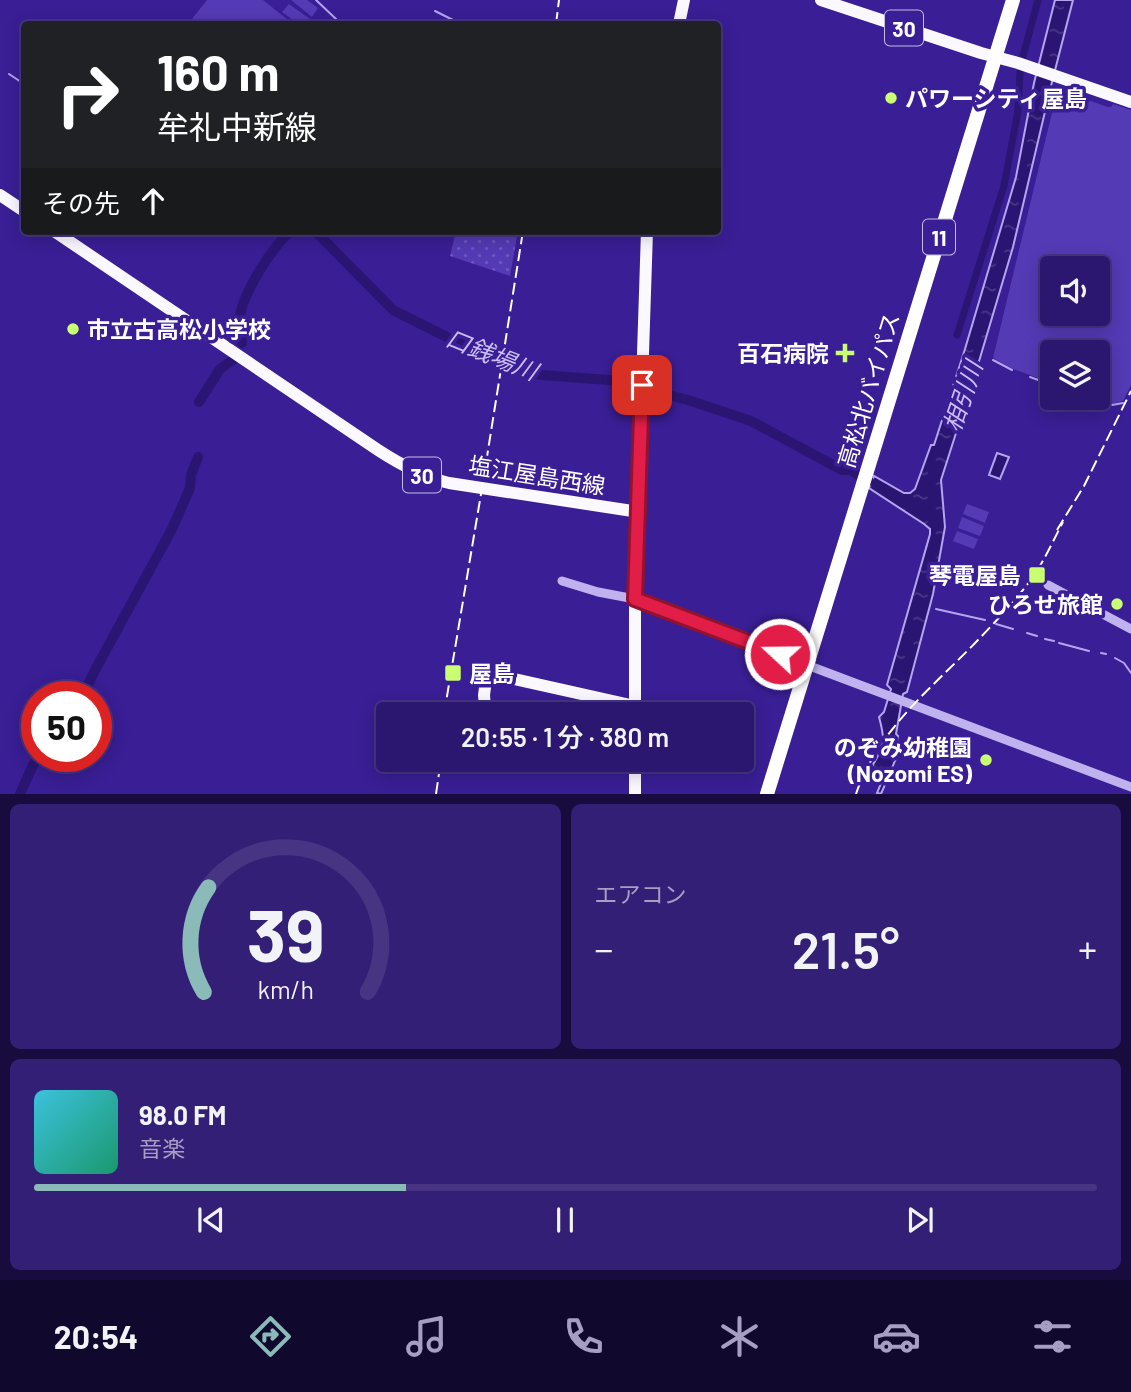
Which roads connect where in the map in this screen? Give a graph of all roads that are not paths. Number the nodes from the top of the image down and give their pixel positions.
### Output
1 (684, 0) edge
2 (821, 0) edge
3 (1004, 0) edge
4 (1013, 0) edge
5 (680, 21) edge
6 (992, 55) junction
7 (1131, 102) edge
8 (0, 195) edge
9 (21, 209) edge
10 (60, 235) edge
11 (647, 235) edge
12 (639, 512) junction
13 (562, 581) dead end
14 (1048, 585) dead end
15 (635, 599) junction
16 (1131, 629) edge
17 (803, 663) junction
18 (485, 702) edge
19 (603, 702) edge
20 (635, 702) edge
21 (635, 772) edge
22 (1131, 787) edge
23 (635, 793) edge
24 (758, 793) edge
25 (767, 793) edge

1 - 5 main road
2 - 6 main road, 30
3 - 6 highway, 高松北バイパス / 11
4 - 6 highway, 高松北バイパス / 11
6 - 7 main road
6 - 17 highway, 高松北バイパス / 11
8 - 9 main road
10 - 12 main road, 塩江屋島西線 / 30
11 - 12 main road, 塩江屋島西線
12 - 15 main road
13 - 15 street
14 - 16 street
15 - 17 main road
15 - 20 main road
17 - 22 street
17 - 24 highway, 高松北バイパス / 11
17 - 25 highway, 高松北バイパス / 11
18 - 19 main road
21 - 23 main road

